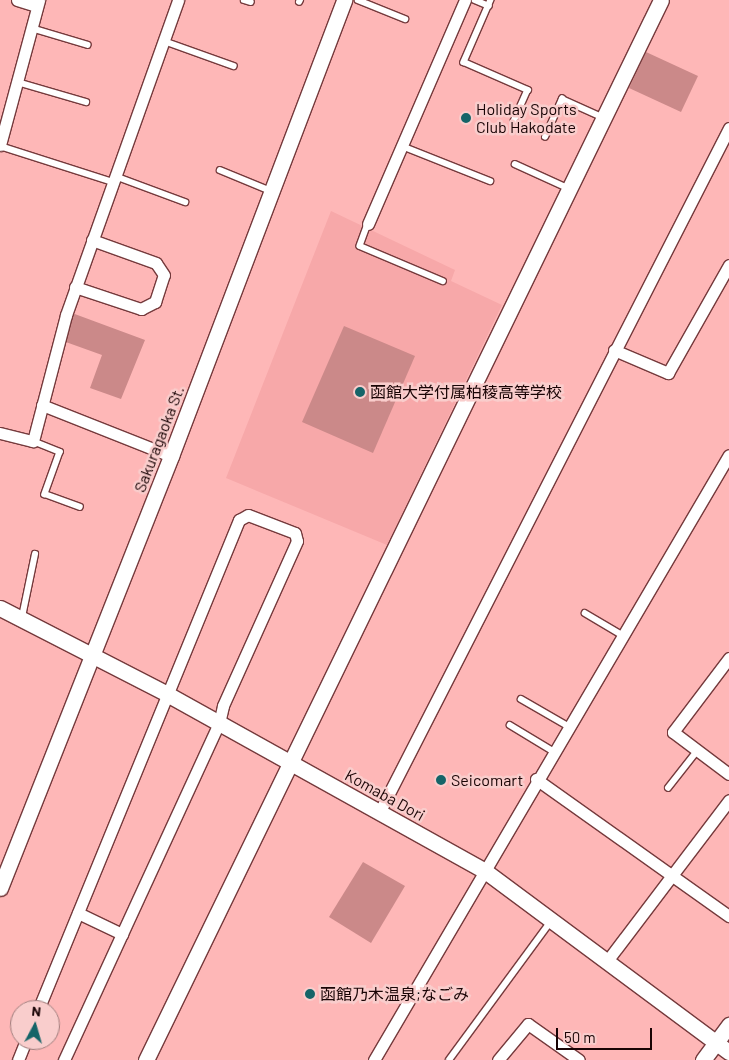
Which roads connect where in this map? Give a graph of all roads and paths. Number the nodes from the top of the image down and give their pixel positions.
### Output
1 (17, 0) edge
2 (178, 0) edge
3 (244, 0) edge
4 (344, 0) edge
5 (358, 0) edge
6 (465, 0) edge
7 (475, 0) edge
8 (661, 0) edge
9 (251, 2) dead end
10 (38, 3) edge
11 (490, 3) edge
12 (405, 20) dead end
13 (31, 28) junction
14 (164, 41) junction
15 (88, 44) dead end
16 (234, 66) dead end
17 (17, 82) junction
18 (86, 102) dead end
19 (604, 118) junction
20 (514, 121) dead end
21 (729, 128) edge
22 (545, 137) dead end
23 (0, 145) edge
24 (402, 146) junction
25 (515, 164) dead end
26 (220, 170) dead end
27 (114, 179) junction
28 (490, 181) dead end
29 (570, 188) junction
30 (272, 191) junction
31 (186, 202) dead end
32 (368, 224) joint
33 (92, 240) junction
34 (729, 265) edge
35 (443, 281) dead end
36 (75, 287) junction
37 (614, 350) junction
38 (42, 405) junction
39 (0, 433) edge
40 (33, 441) junction
41 (729, 455) edge
42 (171, 456) junction
43 (80, 507) dead end
44 (35, 554) dead end
45 (0, 608) edge
46 (585, 614) dead end
47 (21, 619) junction
48 (622, 635) junction
49 (92, 656) junction
50 (729, 658) edge
51 (167, 694) junction
52 (521, 699) dead end
53 (219, 723) junction
54 (510, 725) dead end
55 (568, 726) junction
56 (553, 751) junction
57 (697, 751) junction
58 (290, 763) junction
59 (729, 774) edge
60 (536, 779) junction
61 (668, 788) dead end
62 (729, 800) edge
63 (380, 811) junction
64 (485, 871) junction
65 (672, 875) junction
66 (0, 888) edge
67 (78, 913) junction
68 (729, 916) edge
69 (551, 920) junction
70 (122, 934) junction
71 (607, 961) junction
72 (42, 1000) edge
73 (729, 1025) edge
74 (716, 1042) junction
75 (729, 1052) edge
76 (64, 1060) edge
77 (146, 1060) edge
78 (374, 1060) edge
79 (449, 1060) edge
80 (498, 1060) edge
81 (579, 1060) edge
82 (703, 1060) edge
83 (723, 1060) edge

1 - 10 street
2 - 14 street
3 - 9 lane
4 - 30 street, Sakuragaoka St.
5 - 12 lane
6 - 24 street
7 - 11 lane
8 - 19 street
10 - 13 street
11 - 20 lane
13 - 15 lane
13 - 17 street
14 - 16 lane
14 - 27 street
17 - 18 lane
17 - 23 street
19 - 22 lane
19 - 29 street
21 - 37 street
23 - 27 lane
24 - 28 lane
24 - 32 street
25 - 29 lane
26 - 30 lane
27 - 31 lane
27 - 33 street
29 - 58 street
30 - 42 street, Sakuragaoka St.
32 - 35 lane
33 - 36 street
33 - 36 street
34 - 37 street
36 - 38 street
37 - 63 street
38 - 40 street
38 - 42 street
39 - 40 street
40 - 43 lane
41 - 48 street
42 - 49 street, Sakuragaoka St.
44 - 47 lane
45 - 47 street, Komaba Dori
46 - 48 lane
47 - 49 street, Komaba Dori
48 - 55 street
49 - 51 street, Komaba Dori
49 - 66 street, Sakuragaoka St.
50 - 57 street
51 - 53 street, Komaba Dori
51 - 53 street
51 - 67 street
52 - 55 lane
53 - 58 street, Komaba Dori
53 - 70 street
54 - 56 lane
55 - 56 street
56 - 60 street
57 - 59 street
57 - 61 lane
58 - 63 street, Komaba Dori
58 - 77 street
60 - 64 street
60 - 65 street
62 - 65 street
63 - 64 street, Komaba Dori
64 - 69 street, Komaba Dori
64 - 78 street
65 - 68 street
65 - 71 street
67 - 70 street
67 - 72 street
69 - 71 street, Komaba Dori
69 - 79 lane
70 - 76 street
71 - 74 street, Komaba Dori
73 - 74 street
74 - 75 street, Komaba Dori
74 - 82 street
74 - 83 lane
80 - 81 street

